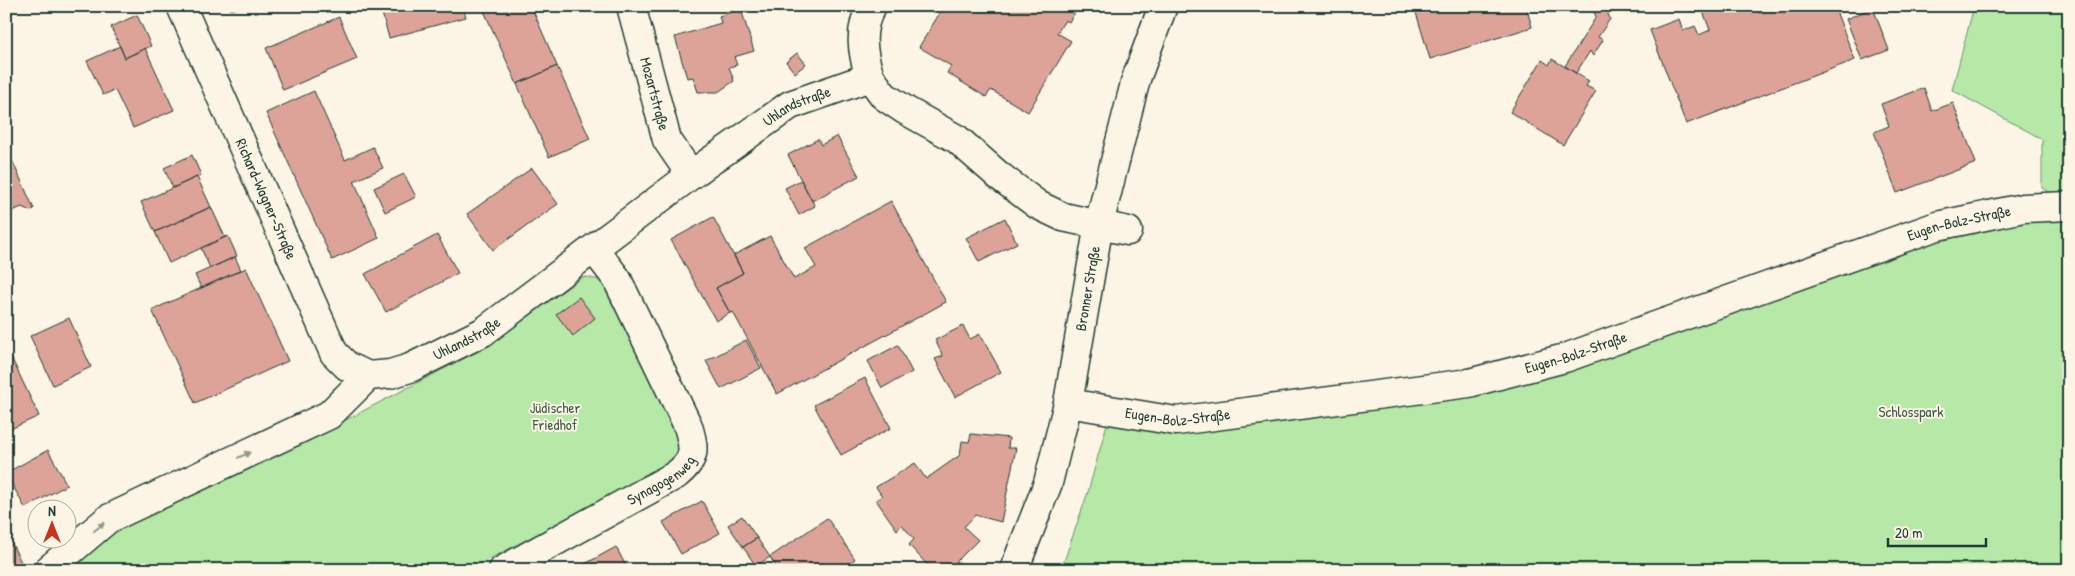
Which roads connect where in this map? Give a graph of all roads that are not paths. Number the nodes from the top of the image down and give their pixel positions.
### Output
1 (181, 6) edge
2 (631, 6) edge
3 (872, 6) edge
4 (1163, 6) edge
5 (870, 77) junction
6 (691, 175) junction
7 (2069, 206) edge
8 (1099, 224) junction
9 (1128, 231) dead end
10 (594, 249) junction
11 (368, 376) junction
12 (1068, 404) junction
13 (48, 570) edge
14 (503, 570) edge
15 (1014, 570) edge

1 - 11 street, Richard-Wagner-Straße
2 - 6 street, Mozartstraße
3 - 5 street
4 - 8 street, Bronner Straße
5 - 6 street, Uhlandstraße
5 - 8 street
6 - 10 street, Uhlandstraße
7 - 12 street, Eugen-Bolz-Straße
8 - 9 street
8 - 12 street, Bronner Straße
10 - 11 street, Uhlandstraße
10 - 14 street, Synagogenweg
13 -> 11 street
12 - 15 street, Bronner Straße

